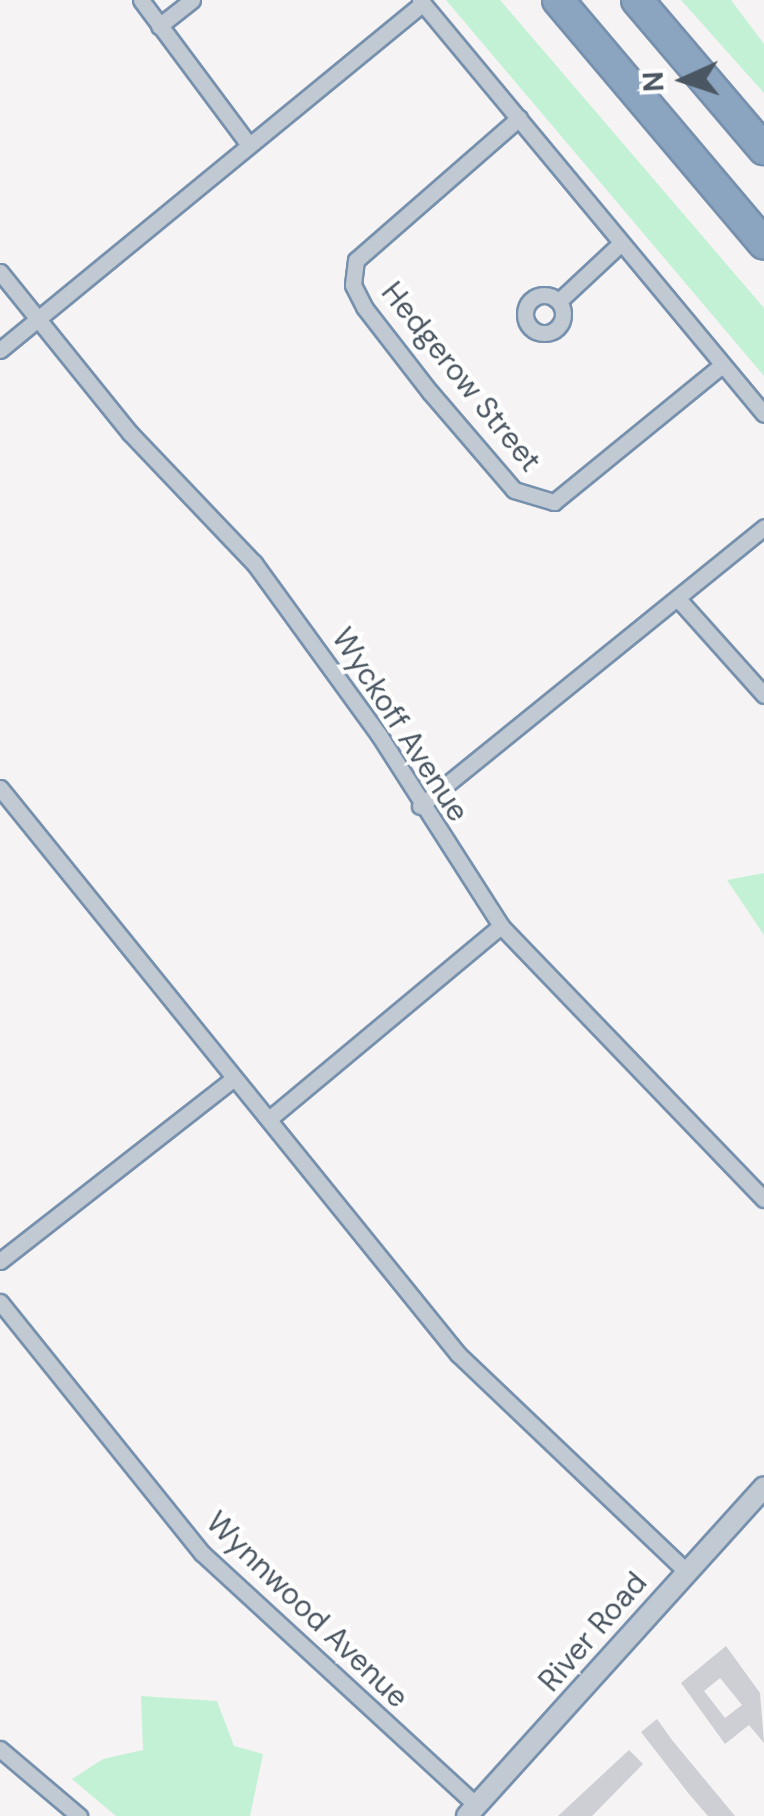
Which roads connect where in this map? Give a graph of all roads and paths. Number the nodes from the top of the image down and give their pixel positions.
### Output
1 (141, 0) edge
2 (192, 0) edge
3 (558, 0) edge
4 (637, 0) edge
5 (422, 1) edge
6 (159, 26) junction
7 (518, 118) junction
8 (754, 127) edge
9 (247, 142) junction
10 (764, 150) edge
11 (621, 243) junction
12 (764, 244) edge
13 (0, 272) edge
14 (559, 301) dead end
15 (35, 322) junction
16 (0, 350) edge
17 (722, 365) junction
18 (764, 414) edge
19 (764, 527) edge
20 (680, 601) junction
21 (764, 695) edge
22 (0, 788) edge
23 (420, 806) junction
24 (502, 926) junction
25 (234, 1078) junction
26 (270, 1119) junction
27 (764, 1199) edge
28 (0, 1261) edge
29 (0, 1302) edge
30 (764, 1487) edge
31 (685, 1570) junction
32 (0, 1749) edge
33 (472, 1811) edge
34 (79, 1816) edge

1 - 6 street
2 - 6 street
3 - 12 highway
4 - 8 highway
5 - 7 street
5 - 9 street
6 - 9 street
7 - 11 street
7 - 17 street, Hedgerow Street
8 - 10 highway
9 - 15 street
11 - 14 street
11 - 17 street
13 - 15 street, Wyckoff Avenue
15 - 16 street
15 - 23 street, Wyckoff Avenue
17 - 18 street
19 - 20 street
20 - 21 street
20 - 23 street
22 - 25 street
23 - 24 street, Wyckoff Avenue
24 - 26 street
24 - 27 street, Wyckoff Avenue
25 - 26 street
25 - 28 street
26 - 31 street
29 - 33 street, Wynnwood Avenue
30 - 31 street, River Road
31 - 33 street, River Road
32 - 34 street

